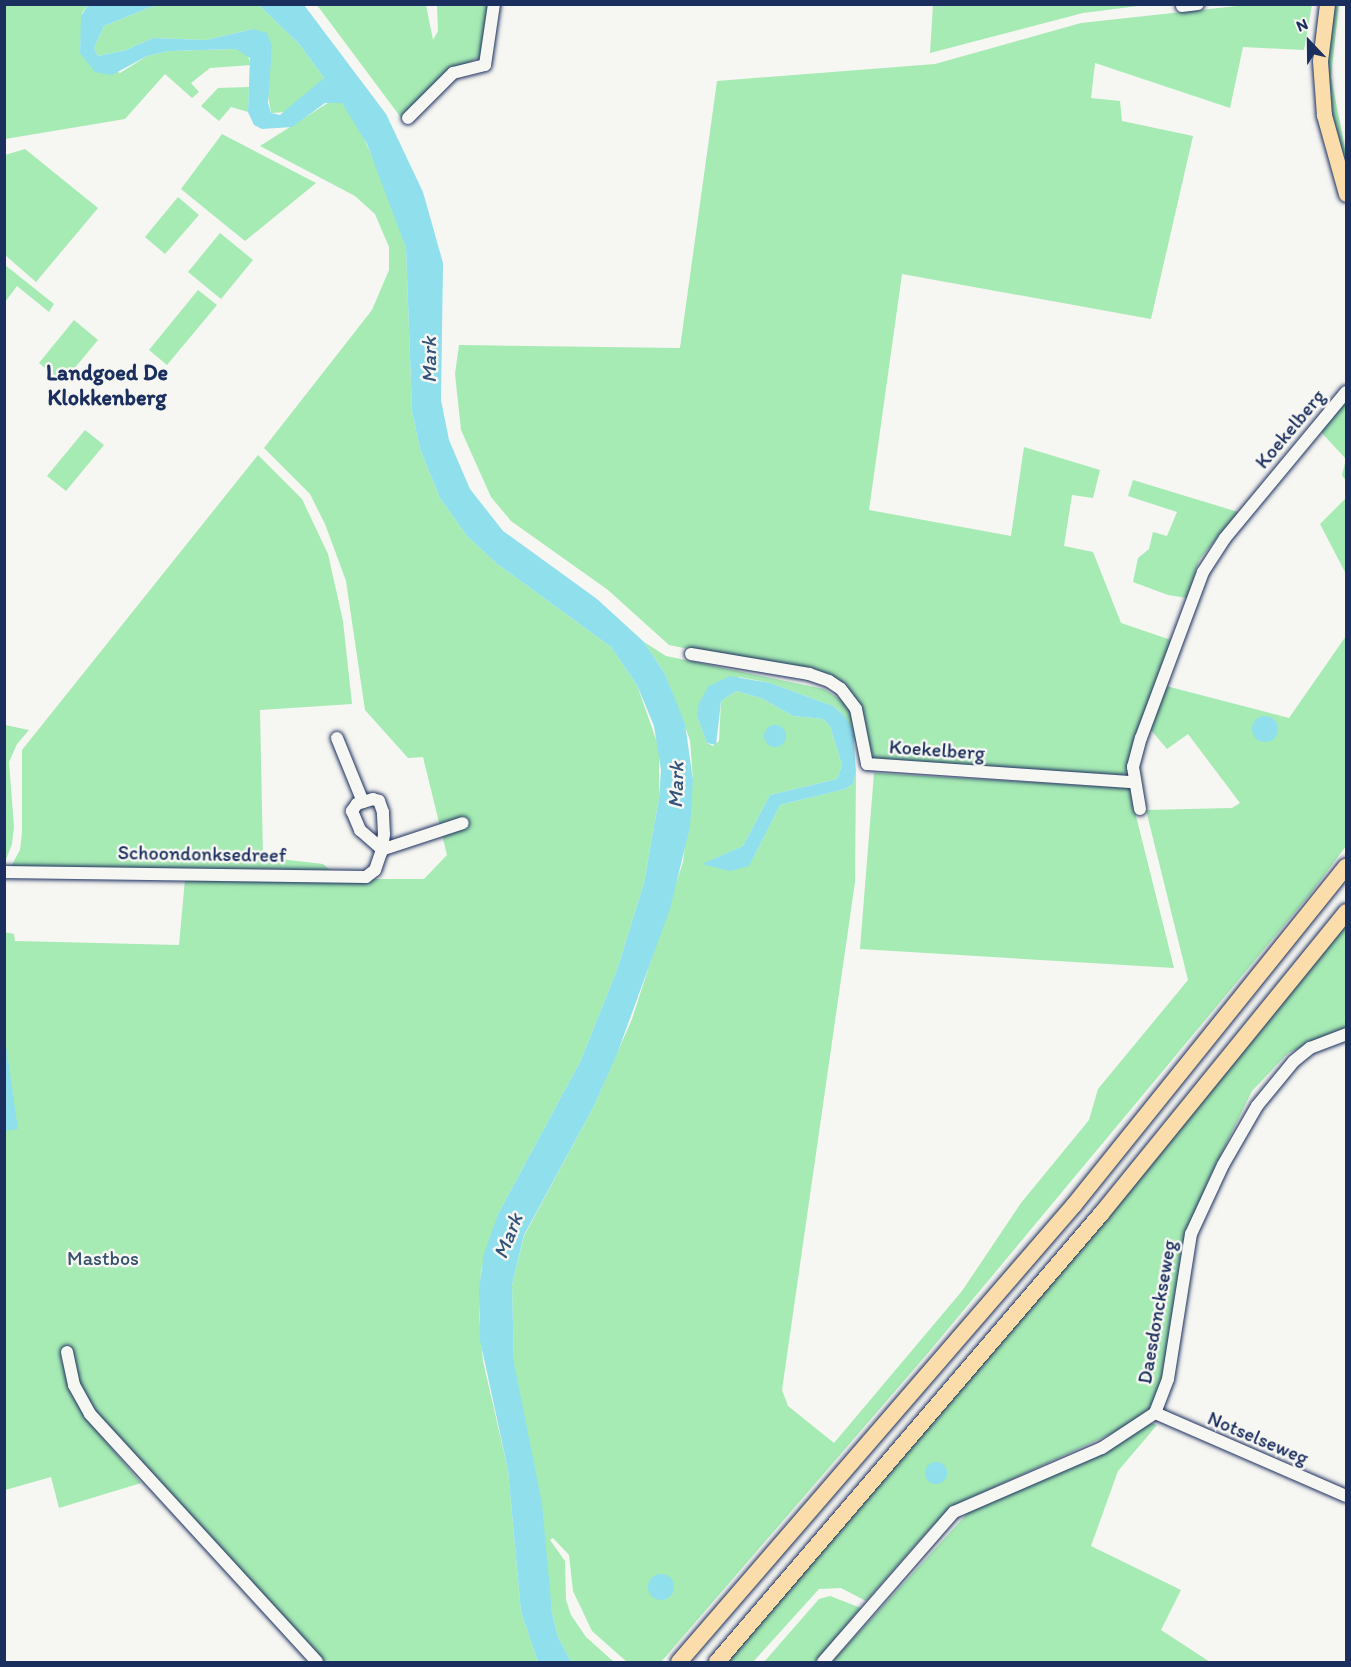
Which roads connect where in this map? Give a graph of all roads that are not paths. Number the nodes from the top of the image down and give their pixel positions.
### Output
1 (494, 4) edge
2 (1198, 4) edge
3 (1327, 4) edge
4 (1182, 6) dead end
5 (408, 118) dead end
6 (1347, 194) edge
7 (1347, 392) edge
8 (691, 654) dead end
9 (337, 738) dead end
10 (1133, 782) junction
11 (363, 802) junction
12 (1140, 809) dead end
13 (463, 823) dead end
14 (381, 849) junction
15 (1347, 867) edge
16 (4, 872) edge
17 (1347, 912) edge
18 (1347, 1034) edge
19 (67, 1352) dead end
20 (1155, 1413) junction
21 (1347, 1496) edge
22 (316, 1662) edge
23 (679, 1662) edge
24 (717, 1662) edge
25 (823, 1662) edge

1 - 5 street
2 - 4 street
3 - 6 main road
7 - 10 street, Koekelberg
8 - 10 street, Koekelberg
9 - 11 street
10 - 12 street, Koekelberg
11 - 14 street
11 - 14 street, Schoondonksedreef
13 - 14 street
14 - 16 street, Schoondonksedreef
15 - 23 highway
17 - 24 highway
18 - 20 street, Daesdonckseweg
19 - 22 street
20 - 21 street, Notselseweg
20 - 25 street, Daesdonckseweg

